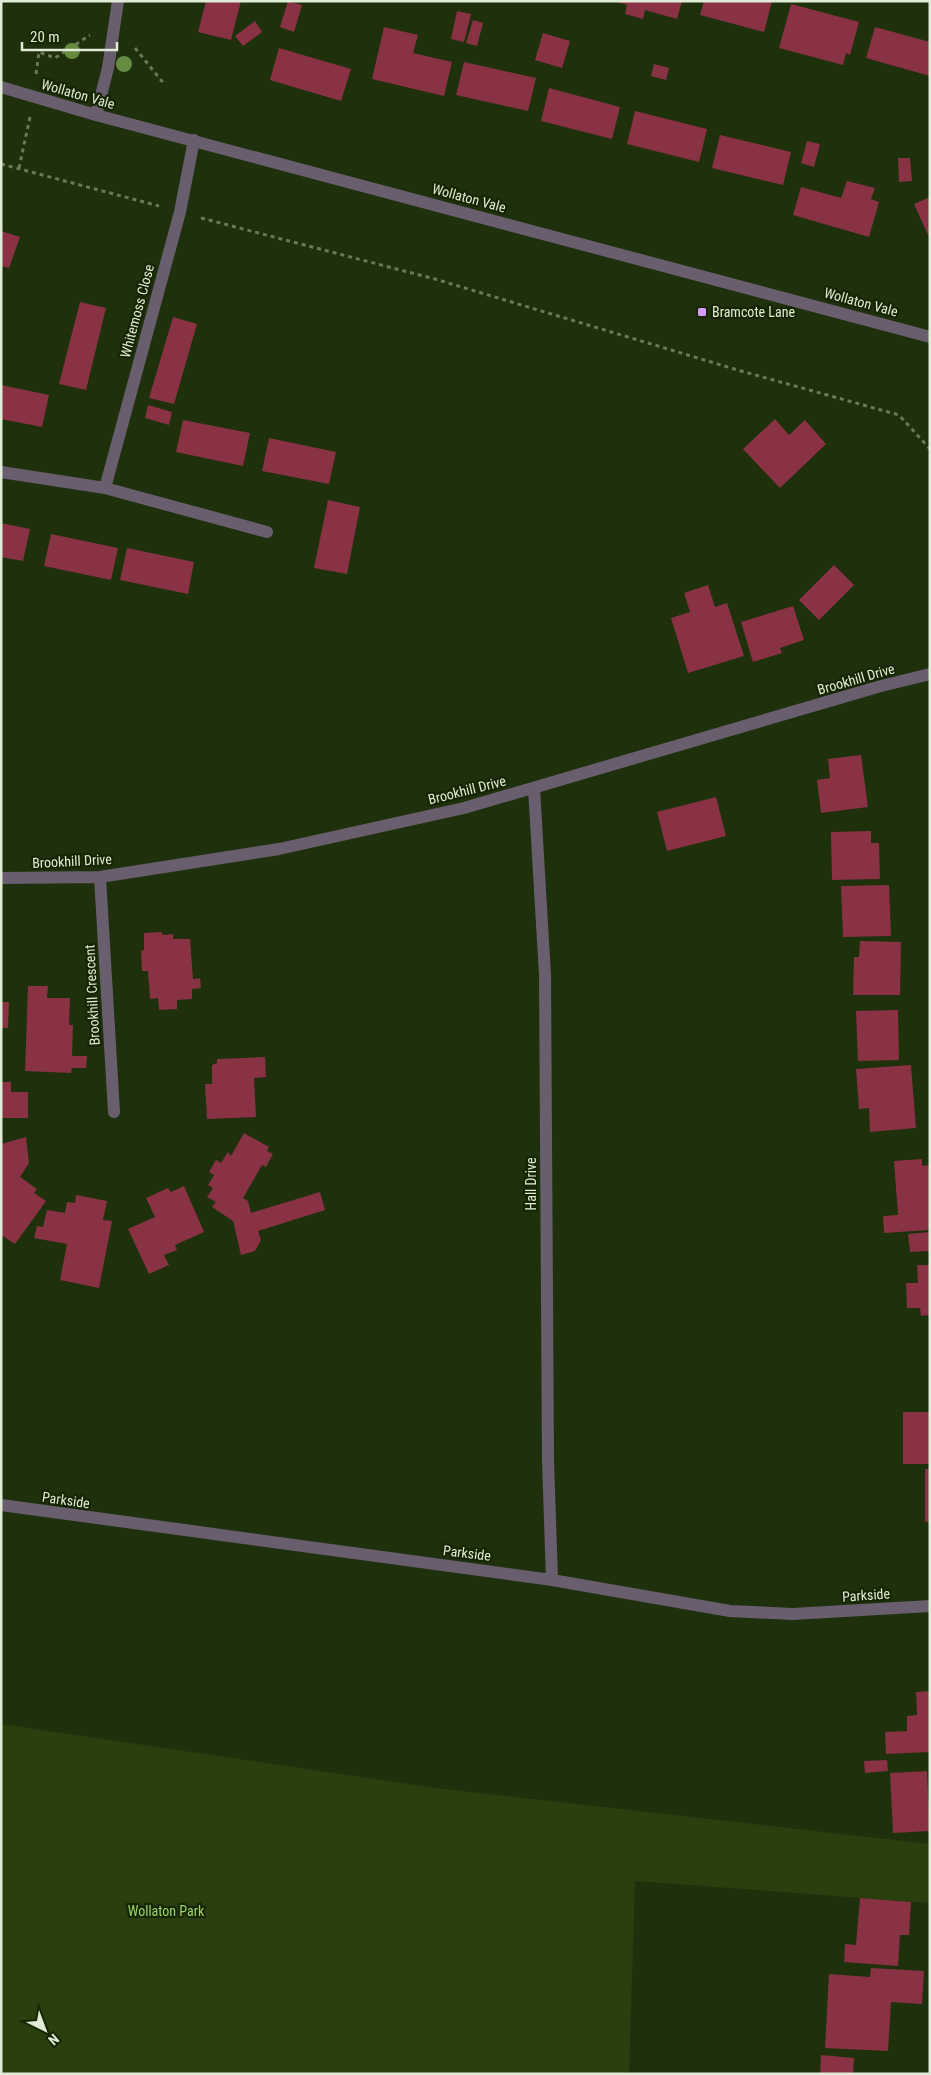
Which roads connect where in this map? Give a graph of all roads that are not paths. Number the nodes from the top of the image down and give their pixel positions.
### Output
1 (118, 1) edge
2 (1, 87) edge
3 (96, 115) junction
4 (194, 140) junction
5 (930, 337) edge
6 (1, 472) edge
7 (105, 488) junction
8 (267, 532) dead end
9 (930, 674) edge
10 (534, 788) junction
11 (100, 877) junction
12 (1, 878) edge
13 (114, 1112) dead end
14 (1, 1505) edge
15 (552, 1580) junction
16 (930, 1606) edge

1 - 3 street
2 - 3 street, Wollaton Vale
3 - 4 street, Wollaton Vale
4 - 5 street, Wollaton Vale
4 - 7 street, Whitemoss Close
6 - 7 street
7 - 8 street
9 - 10 street, Brookhill Drive
10 - 11 street, Brookhill Drive
10 - 15 street, Hall Drive
11 - 12 street, Brookhill Drive
11 - 13 street, Brookhill Crescent
14 - 15 street, Parkside
15 - 16 street, Parkside

